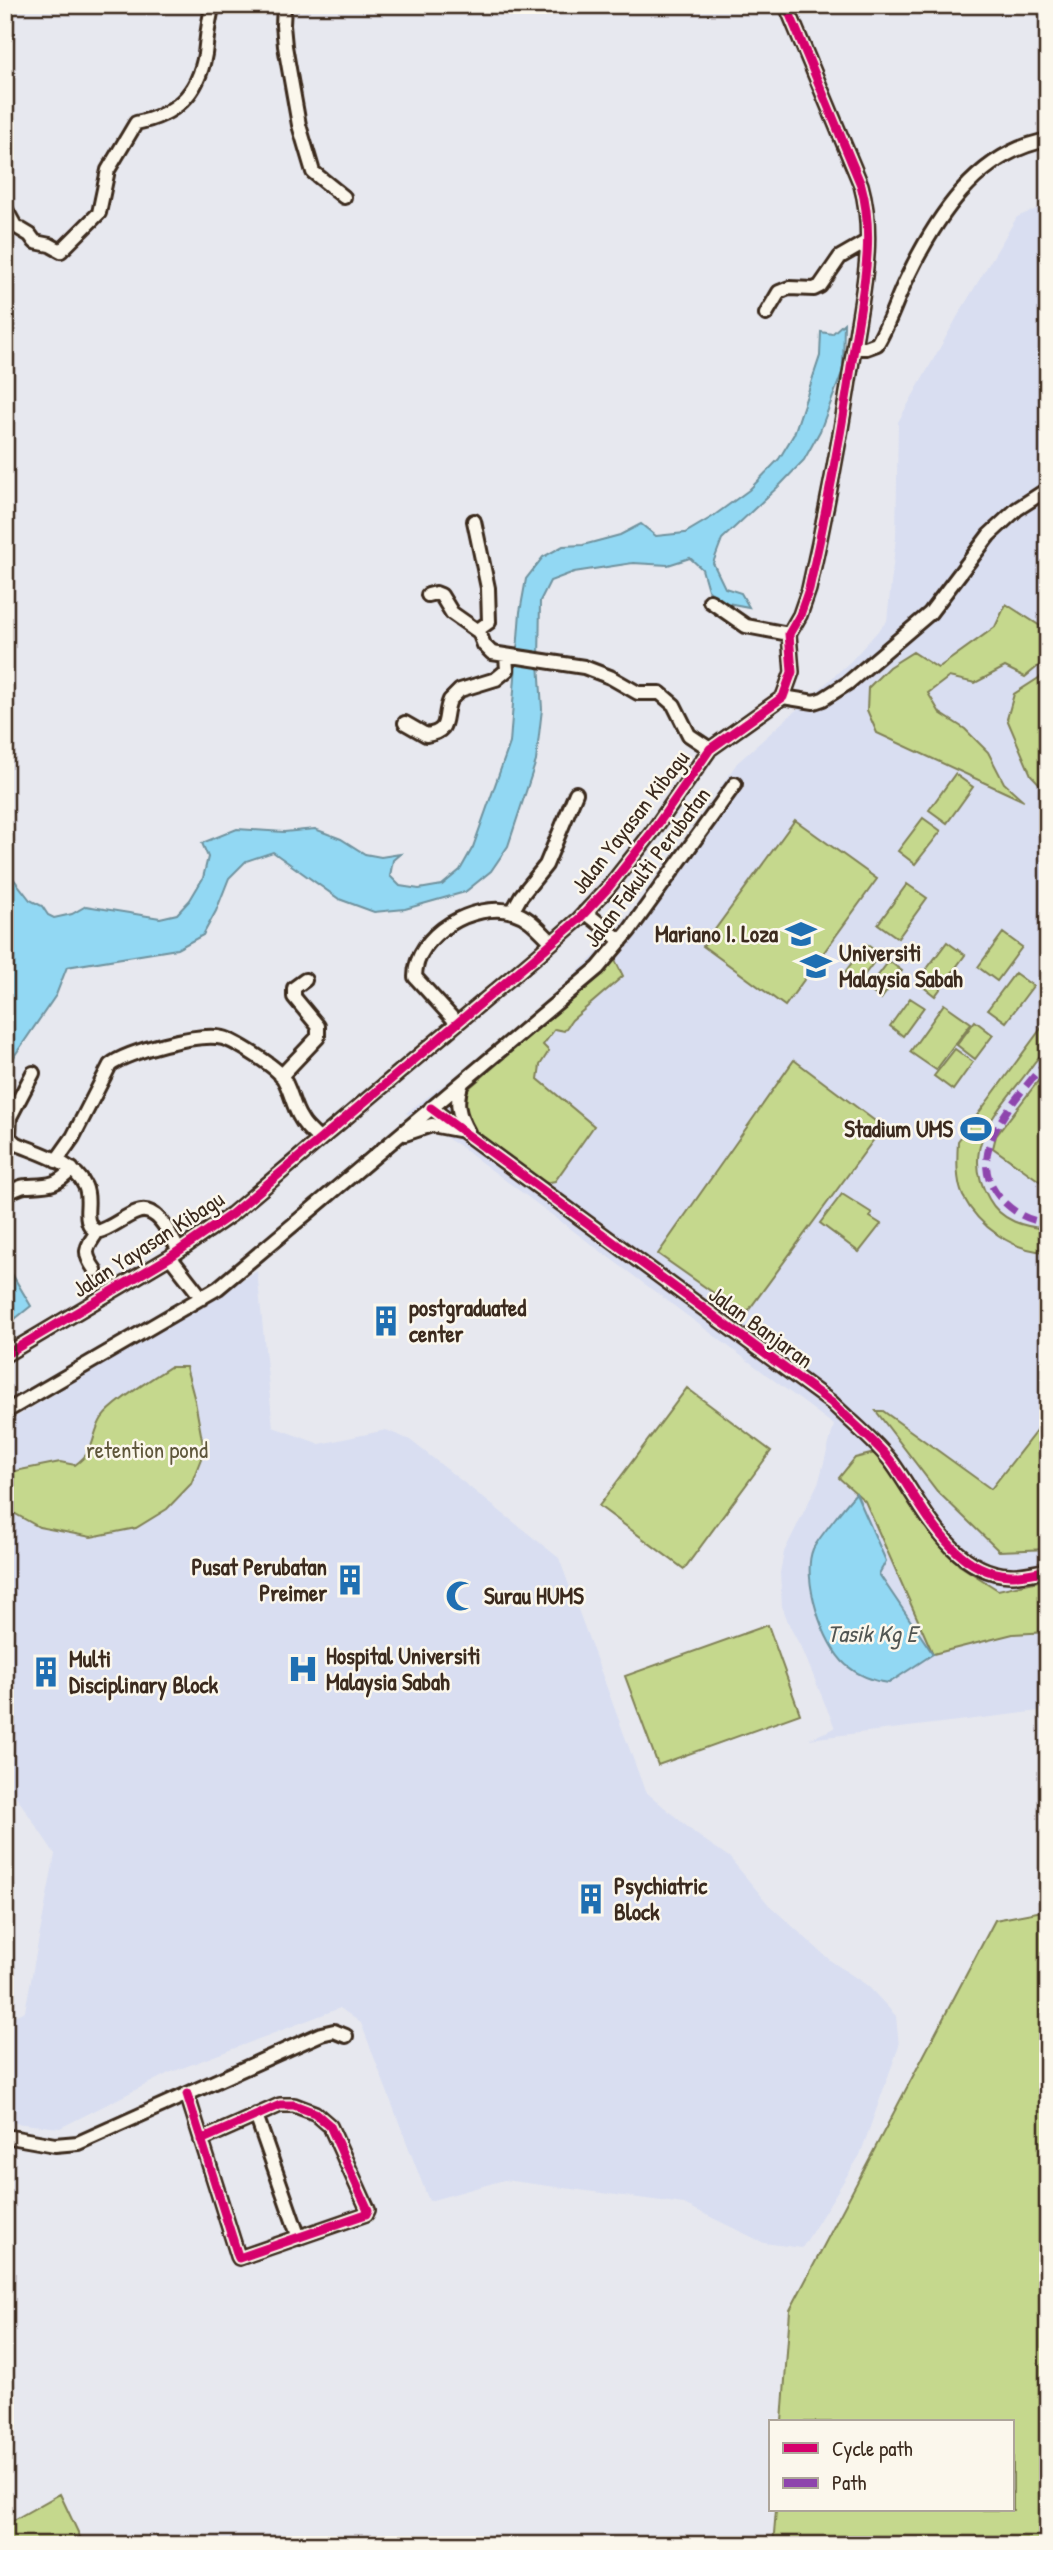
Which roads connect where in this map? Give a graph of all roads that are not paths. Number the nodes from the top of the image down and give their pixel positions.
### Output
1 (213, 5) edge
2 (284, 5) edge
3 (786, 5) edge
4 (1048, 140) edge
5 (344, 197) dead end
6 (5, 208) edge
7 (866, 242) junction
8 (766, 314) dead end
9 (855, 348) junction
10 (1048, 489) edge
11 (474, 521) dead end
12 (428, 595) dead end
13 (710, 601) dead end
14 (478, 630) junction
15 (789, 634) junction
16 (510, 657) junction
17 (783, 697) junction
18 (405, 723) dead end
19 (710, 749) junction
20 (735, 784) dead end
21 (576, 793) dead end
22 (512, 912) junction
23 (585, 912) junction
24 (621, 941) junction
25 (552, 942) junction
26 (305, 979) dead end
27 (456, 1022) junction
28 (33, 1073) dead end
29 (281, 1076) junction
30 (462, 1083) junction
31 (431, 1108) junction
32 (398, 1136) junction
33 (471, 1136) junction
34 (319, 1139) junction
35 (56, 1161) junction
36 (72, 1169) junction
37 (10, 1191) dead end
38 (97, 1232) junction
39 (175, 1254) junction
40 (94, 1270) dead end
41 (202, 1298) junction
42 (5, 1355) edge
43 (5, 1412) edge
44 (1048, 1570) edge
45 (346, 2036) dead end
46 (187, 2094) junction
47 (256, 2115) junction
48 (5, 2136) edge
49 (201, 2140) junction
50 (299, 2238) junction

1 - 6 street
2 - 5 street
3 - 7 street
4 - 9 street
7 - 8 street
7 - 9 street
9 - 15 street
10 - 17 street
11 - 14 street
12 - 14 street
13 - 15 street
14 - 16 street
15 - 17 street
16 - 18 street
16 - 19 street
17 - 19 street, Jalan Yayasan Kibagu
19 - 23 street, Jalan Yayasan Kibagu
20 - 24 street, Jalan Fakulti Perubatan
21 - 22 street
22 - 25 street
22 - 27 street
23 - 24 street
23 - 25 street, Jalan Yayasan Kibagu
24 - 30 street, Jalan Fakulti Perubatan
25 - 27 street, Jalan Yayasan Kibagu
26 - 29 street
27 - 34 street, Jalan Yayasan Kibagu
28 - 35 street
29 - 34 street
29 - 35 street
30 - 31 street, Jalan Fakulti Perubatan
30 - 33 street
31 - 32 street, Jalan Fakulti Perubatan
31 - 33 street, Jalan Banjaran
32 - 33 street
32 - 41 street, Jalan Fakulti Perubatan
33 - 44 street, Jalan Banjaran
34 - 39 street, Jalan Yayasan Kibagu
35 - 36 street
36 - 37 street
36 - 38 street
38 - 39 street
38 - 40 street
39 - 41 street
39 - 42 street, Jalan Yayasan Kibagu
41 - 43 street, Jalan Fakulti Perubatan
45 - 46 street
46 - 48 street
46 - 49 street
47 - 49 street
47 - 50 street
47 - 50 street
49 - 50 street

